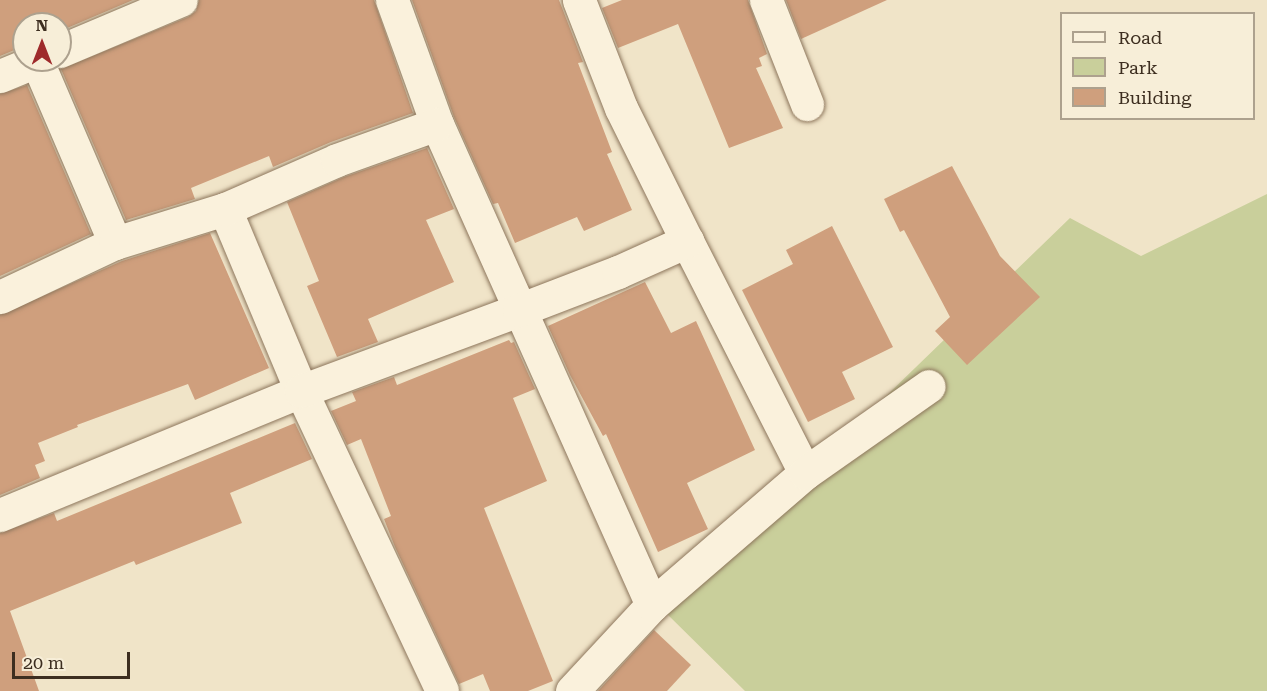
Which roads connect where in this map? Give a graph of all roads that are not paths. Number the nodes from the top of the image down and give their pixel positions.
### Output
1 (181, 0) edge
2 (392, 0) edge
3 (579, 0) edge
4 (766, 0) edge
5 (72, 46) edge
6 (43, 72) edge
7 (807, 104) dead end
8 (436, 124) junction
9 (225, 209) junction
10 (687, 241) junction
11 (115, 243) junction
12 (0, 297) edge
13 (519, 310) junction
14 (929, 386) dead end
15 (301, 391) junction
16 (805, 473) junction
17 (0, 515) edge
18 (652, 605) junction
19 (576, 690) edge
20 (442, 691) edge

1 - 5 street
2 - 8 street
3 - 10 street
4 - 7 street
6 - 11 street
8 - 9 street
8 - 13 street
9 - 11 street
9 - 15 street
10 - 13 street
10 - 16 street
11 - 12 street
13 - 15 street
13 - 18 street
14 - 16 street
15 - 17 street
15 - 20 street
16 - 18 street
18 - 19 street

